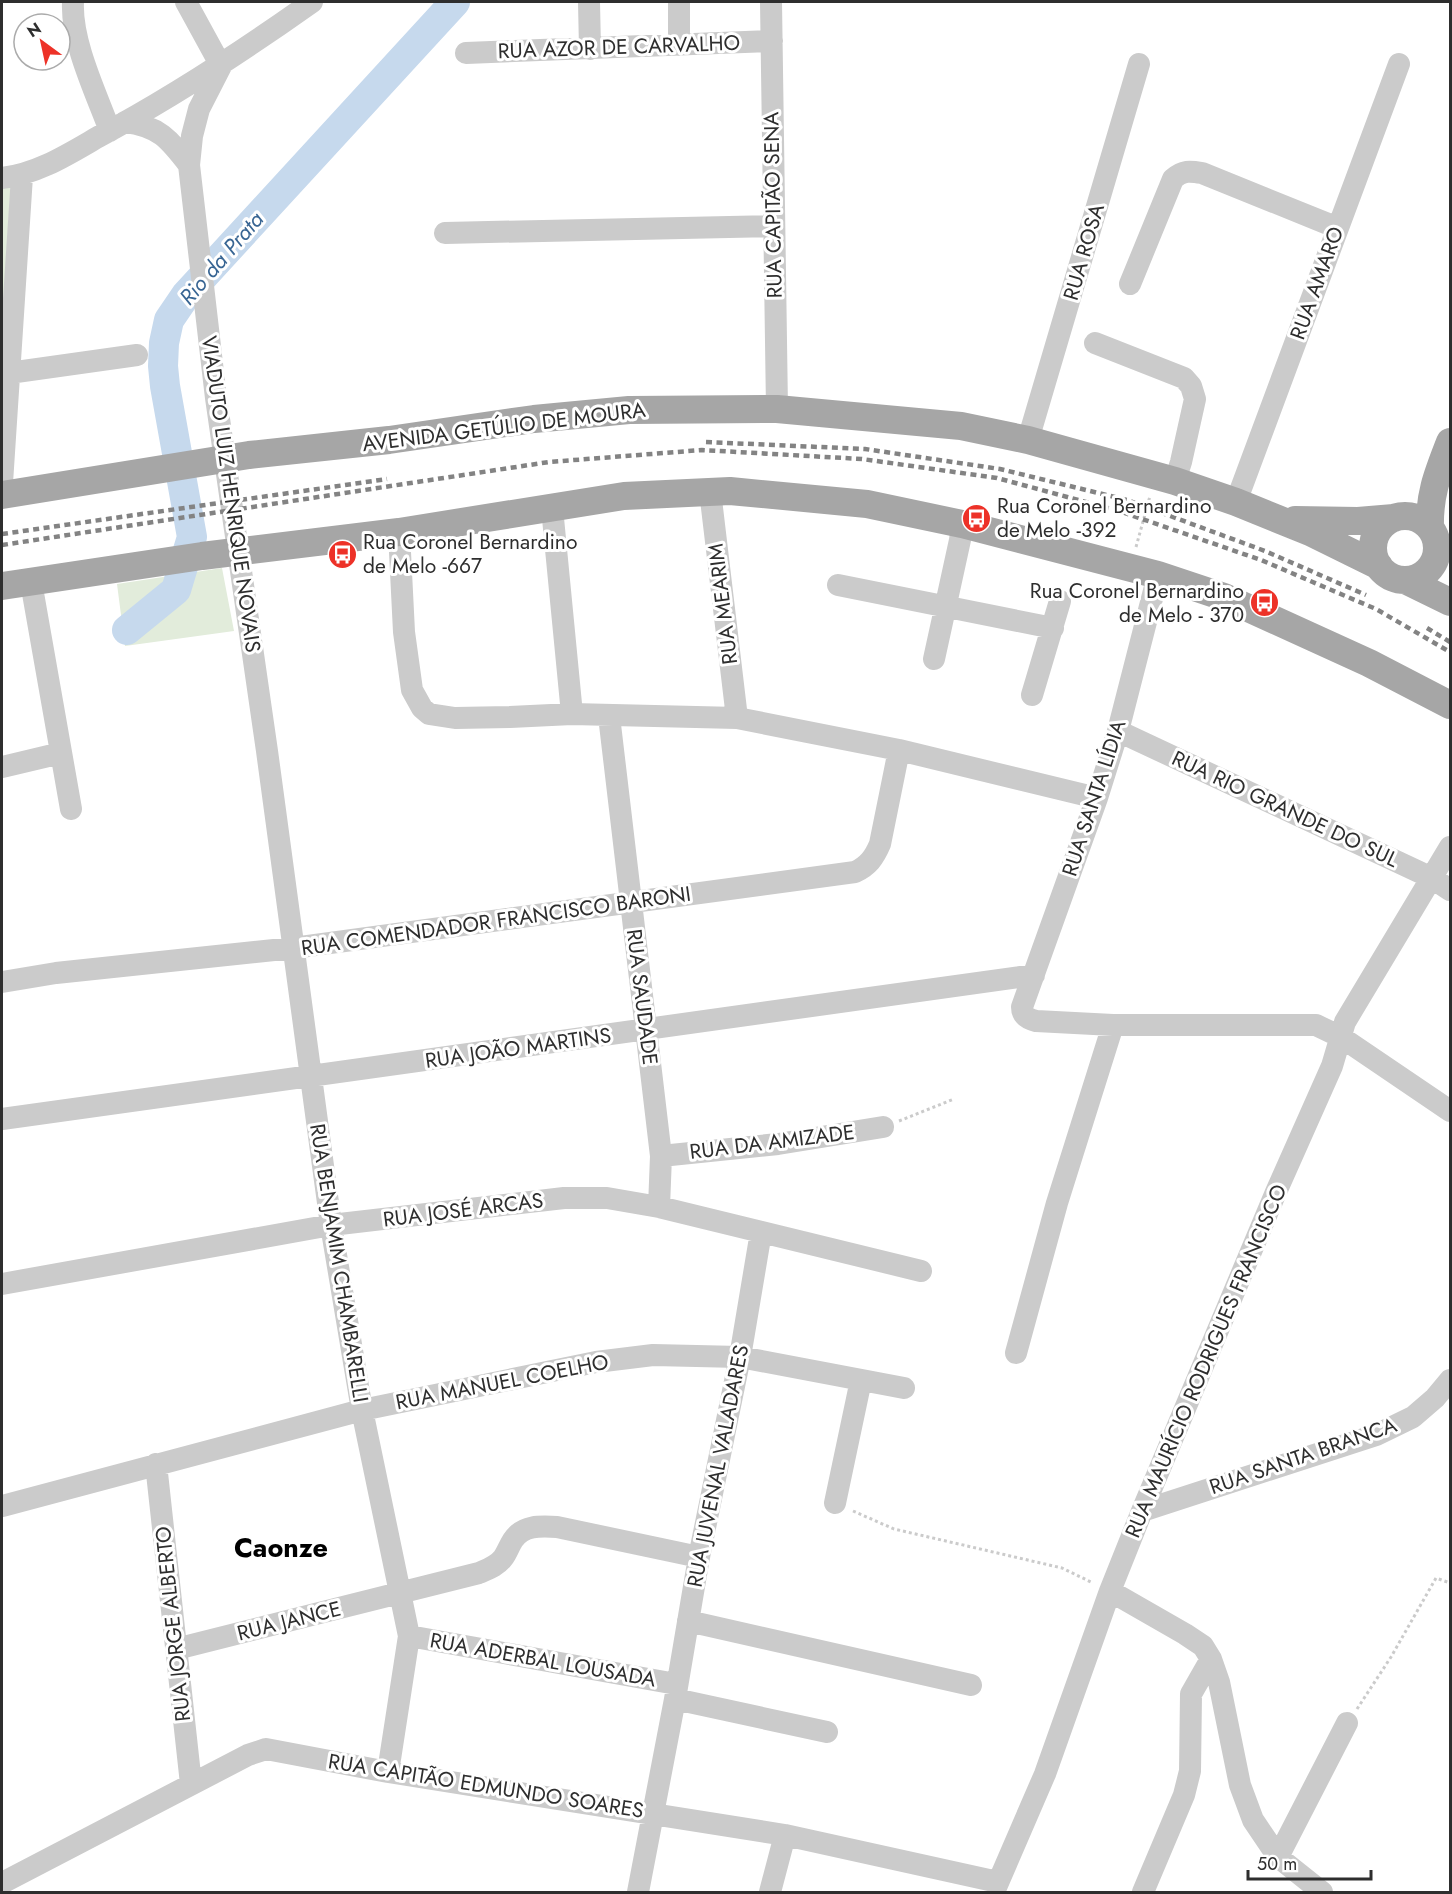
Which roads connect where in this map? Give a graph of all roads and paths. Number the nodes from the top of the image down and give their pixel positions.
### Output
1 (73, 2) edge
2 (186, 2) edge
3 (589, 2) edge
4 (679, 2) edge
5 (771, 2) edge
6 (305, 3) edge
7 (772, 41) junction
8 (679, 45) junction
9 (590, 49) junction
10 (466, 53) dead end
11 (1139, 64) dead end
12 (1399, 64) dead end
13 (221, 66) junction
14 (118, 127) junction
15 (189, 165) junction
16 (11, 177) edge
17 (773, 226) junction
18 (1338, 228) junction
19 (446, 233) dead end
20 (1130, 284) dead end
21 (1095, 343) dead end
22 (137, 355) dead end
23 (9, 373) junction
24 (777, 409) junction
25 (1028, 440) junction
26 (1450, 442) edge
27 (1435, 478) junction
28 (2, 483) edge
29 (1164, 485) junction
30 (710, 491) junction
31 (2, 495) edge
32 (1236, 502) junction
33 (552, 508) junction
34 (1397, 517) junction
35 (1284, 520) junction
36 (962, 524) junction
37 (399, 532) junction
38 (1438, 535) edge
39 (1146, 550) dead end
40 (1379, 566) junction
41 (1158, 575) junction
42 (1405, 580) junction
43 (31, 582) junction
44 (838, 585) dead end
45 (2, 586) edge
46 (1060, 601) dead end
47 (1450, 602) edge
48 (945, 606) junction
49 (1053, 628) junction
50 (934, 659) dead end
51 (1032, 695) dead end
52 (1450, 705) edge
53 (572, 714) junction
54 (609, 716) junction
55 (737, 718) junction
56 (1118, 731) junction
57 (899, 750) junction
58 (267, 751) joint
59 (61, 753) junction
60 (2, 767) edge
61 (1097, 798) junction
62 (71, 809) dead end
63 (1450, 847) edge
64 (1441, 884) edge
65 (629, 902) junction
66 (293, 948) junction
67 (1034, 975) junction
68 (2, 981) edge
69 (1113, 1025) junction
70 (647, 1030) junction
71 (1341, 1037) junction
72 (310, 1077) junction
73 (954, 1099) dead end
74 (1450, 1111) edge
75 (2, 1119) edge
76 (883, 1127) joint
77 (661, 1156) junction
78 (659, 1207) junction
79 (331, 1225) junction
80 (761, 1232) junction
81 (921, 1271) dead end
82 (2, 1284) edge
83 (1016, 1353) dead end
84 (740, 1358) junction
85 (861, 1380) junction
86 (1450, 1380) edge
87 (904, 1388) dead end
88 (362, 1410) junction
89 (156, 1464) junction
90 (835, 1503) joint
91 (2, 1506) edge
92 (1142, 1511) junction
93 (699, 1557) junction
94 (1450, 1583) edge
95 (1110, 1591) junction
96 (401, 1592) junction
97 (688, 1621) junction
98 (410, 1636) junction
99 (176, 1649) junction
100 (1211, 1659) junction
101 (970, 1686) dead end
102 (676, 1691) junction
103 (1347, 1723) joint
104 (827, 1732) dead end
105 (388, 1772) junction
106 (191, 1784) junction
107 (654, 1814) junction
108 (785, 1835) junction
109 (1278, 1857) junction
110 (2, 1883) edge
111 (996, 1887) edge
112 (638, 1893) edge
113 (770, 1893) edge
114 (1143, 1893) edge
115 (1322, 1893) edge

1 - 14 street
2 - 13 street
3 - 9 street
4 - 8 street
5 - 7 street, RUA CAPITÃO SENA
6 - 13 street
7 - 8 street, RUA AZOR DE CARVALHO
7 - 17 street, RUA CAPITÃO SENA
8 - 9 street, RUA AZOR DE CARVALHO
9 - 10 street, RUA AZOR DE CARVALHO
11 - 25 street, RUA ROSA
12 - 18 street, RUA AMARO
13 - 14 street
13 - 15 street, VIADUTO LUIZ HENRIQUE NOVAIS
14 - 15 street
14 - 16 street
15 - 58 street, VIADUTO LUIZ HENRIQUE NOVAIS
16 - 23 street
17 - 19 street
17 - 24 street, RUA CAPITÃO SENA
18 - 20 street
18 - 32 street, RUA AMARO
21 - 29 street
22 - 23 street
23 - 28 street
24 - 25 main road, AVENIDA GETÚLIO DE MOURA
24 - 31 main road, AVENIDA GETÚLIO DE MOURA
25 - 29 main road, AVENIDA GETÚLIO DE MOURA
26 - 27 main road
27 - 34 main road
27 - 38 main road
29 - 32 main road, AVENIDA GETÚLIO DE MOURA
29 - 39 path
30 - 33 main road
30 - 36 main road
30 - 55 street, RUA MEARIM
32 - 35 main road, AVENIDA GETÚLIO DE MOURA
33 - 37 main road
33 - 53 street
34 - 35 main road, AVENIDA GETÚLIO DE MOURA
34 - 38 main road
34 - 40 main road
35 - 40 main road, AVENIDA GETÚLIO DE MOURA
36 - 41 main road
36 - 48 street
37 - 43 main road
37 - 53 street
38 - 42 main road
40 - 42 main road
41 - 52 main road
41 - 56 street, RUA SANTA LÍDIA
42 - 47 main road
43 - 45 main road
43 - 59 street
44 - 48 street
46 - 49 street
48 - 49 street
48 - 50 street
49 - 51 street
53 - 54 street
54 - 55 street
54 - 65 street, RUA SAUDADE
55 - 57 street
56 - 61 street, RUA SANTA LÍDIA
56 - 64 street, RUA RIO GRANDE DO SUL
57 - 61 street
57 - 65 street, RUA COMENDADOR FRANCISCO BARONI
58 - 66 street, RUA BENJAMIM CHAMBARELLI
59 - 60 street
59 - 62 street
61 - 67 street, RUA SANTA LÍDIA
63 - 64 street, RUA MAURÍCIO RODRIGUES FRANCISCO
64 - 71 street, RUA MAURÍCIO RODRIGUES FRANCISCO
65 - 66 street, RUA COMENDADOR FRANCISCO BARONI
65 - 70 street, RUA SAUDADE
66 - 68 street, RUA COMENDADOR FRANCISCO BARONI
66 - 72 street, RUA BENJAMIM CHAMBARELLI
67 - 69 street, RUA SANTA LÍDIA
67 - 70 street, RUA JOÃO MARTINS
69 - 71 street
69 - 83 street
70 - 72 street, RUA JOÃO MARTINS
70 - 77 street, RUA SAUDADE
71 - 74 street
71 - 92 street, RUA MAURÍCIO RODRIGUES FRANCISCO
72 - 75 street, RUA JOÃO MARTINS
72 - 79 street, RUA BENJAMIM CHAMBARELLI
73 - 76 path
76 - 77 street, RUA DA AMIZADE
77 - 78 street, RUA SAUDADE
78 - 79 street, RUA JOSÉ ARCAS
78 - 80 street, RUA JOSÉ ARCAS
79 - 82 street, RUA JOSÉ ARCAS
79 - 88 street, RUA BENJAMIM CHAMBARELLI
80 - 81 street, RUA JOSÉ ARCAS
80 - 84 street, RUA JUVENAL VALADARES
84 - 85 street, RUA MANUEL COELHO
84 - 88 street, RUA MANUEL COELHO
84 - 93 street, RUA JUVENAL VALADARES
85 - 87 street, RUA MANUEL COELHO
85 - 90 street
86 - 92 street, RUA SANTA BRANCA
88 - 89 street, RUA MANUEL COELHO
88 - 96 street, RUA BENJAMIM CHAMBARELLI
89 - 91 street, RUA MANUEL COELHO
89 - 99 street, RUA JORGE ALBERTO
90 - 95 path
92 - 95 street, RUA MAURÍCIO RODRIGUES FRANCISCO
93 - 96 street, RUA JANCE
93 - 97 street, RUA JUVENAL VALADARES
94 - 103 path
95 - 100 street
95 - 111 street, RUA MAURÍCIO RODRIGUES FRANCISCO
96 - 98 street, RUA BENJAMIM CHAMBARELLI
96 - 99 street, RUA JANCE
97 - 101 street
97 - 102 street, RUA JUVENAL VALADARES
98 - 102 street, RUA ADERBAL LOUSADA
98 - 105 street, RUA BENJAMIM CHAMBARELLI
99 - 106 street, RUA JORGE ALBERTO
100 - 109 street
100 - 114 street
102 - 104 street
102 - 107 street, RUA JUVENAL VALADARES
103 - 109 street
105 - 106 street, RUA CAPITÃO EDMUNDO SOARES
105 - 107 street, RUA CAPITÃO EDMUNDO SOARES
106 - 110 street, RUA CAPITÃO EDMUNDO SOARES
107 - 108 street, RUA CAPITÃO EDMUNDO SOARES
107 - 112 street, RUA JUVENAL VALADARES
108 - 111 street, RUA CAPITÃO EDMUNDO SOARES
108 - 113 street
109 - 115 street

